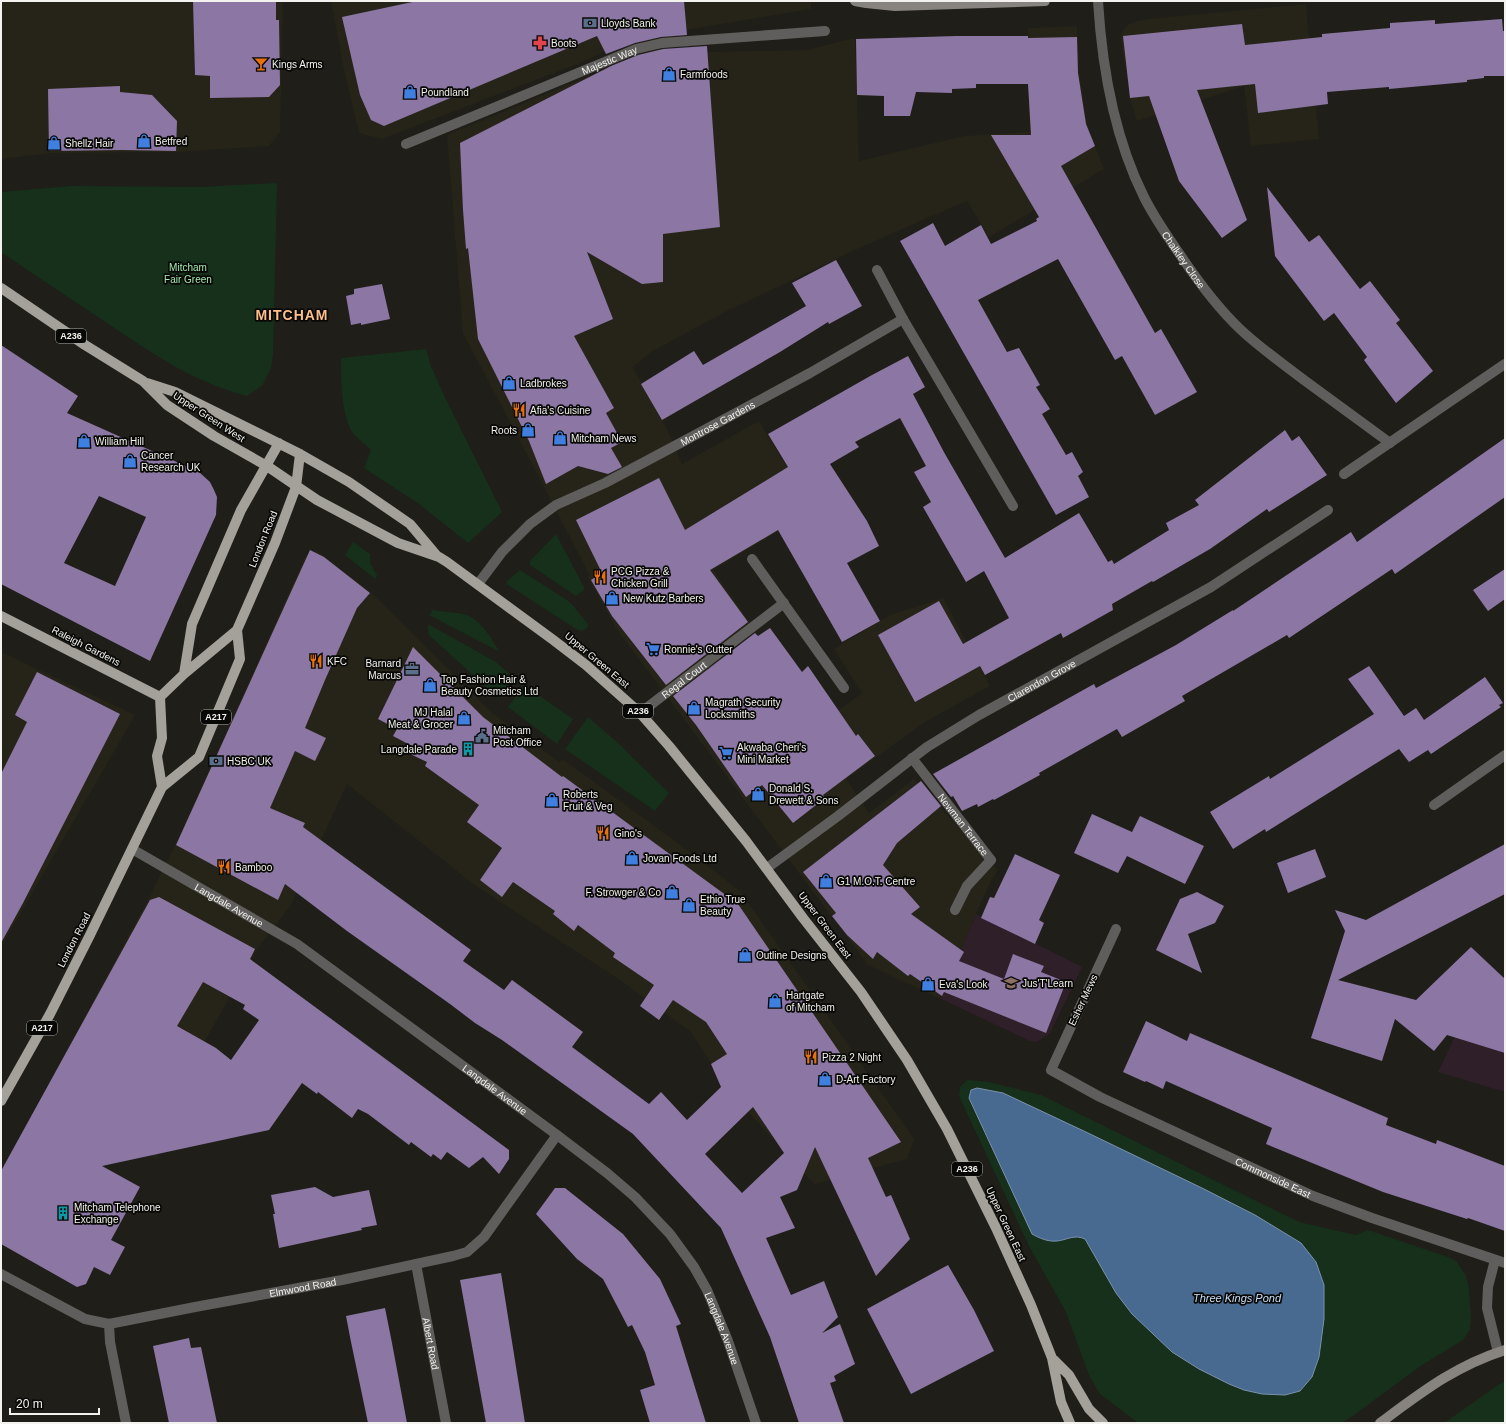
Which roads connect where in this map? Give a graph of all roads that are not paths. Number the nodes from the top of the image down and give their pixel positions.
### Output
1 (855, 1) edge
2 (1045, 1) edge
3 (1098, 1) edge
4 (825, 31) dead end
5 (406, 144) dead end
6 (877, 270) dead end
7 (1, 288) edge
8 (903, 319) junction
9 (1505, 364) edge
10 (143, 381) junction
11 (279, 443) junction
12 (1390, 443) junction
13 (300, 454) junction
14 (266, 466) junction
15 (1344, 474) dead end
16 (296, 487) junction
17 (1013, 506) dead end
18 (1328, 510) dead end
19 (439, 558) junction
20 (752, 559) dead end
21 (478, 584) junction
22 (784, 602) junction
23 (1, 616) edge
24 (237, 630) junction
25 (184, 674) junction
26 (844, 688) dead end
27 (160, 697) junction
28 (640, 713) junction
29 (1505, 755) edge
30 (912, 758) junction
31 (162, 787) junction
32 (1434, 804) dead end
33 (132, 849) junction
34 (767, 868) junction
35 (955, 910) dead end
36 (1116, 929) dead end
37 (1051, 1070) joint
38 (1, 1101) edge
39 (557, 1135) junction
40 (1495, 1260) junction
41 (1505, 1263) edge
42 (416, 1264) junction
43 (1, 1274) edge
44 (109, 1324) junction
45 (1502, 1351) edge
46 (1052, 1358) junction
47 (126, 1423) edge
48 (446, 1423) edge
49 (756, 1423) edge
50 (1070, 1423) edge
51 (1103, 1423) edge
52 (1380, 1423) edge

1 - 2 street
3 - 12 street, Chalkley Close
4 - 5 street, Majestic Way
6 - 8 street
7 - 10 main road, Upper Green West / A236
8 - 17 street
8 - 21 street, Montrose Gardens
9 - 12 street
10 - 11 main road, Upper Green West / A236
10 - 14 main road, Upper Green West / A236
11 - 13 main road, Upper Green West
11 - 14 main road
12 - 15 street
13 - 16 main road, London Road
13 - 19 main road, Upper Green East / A236
14 - 16 main road, Upper Green West
14 - 25 main road
16 - 19 main road, Upper Green East / A236
16 - 24 main road, London Road / A217
18 - 30 street, Clarendon Grove
19 - 21 main road, Upper Green East / A236
20 - 22 street
21 - 28 main road, Upper Green East / A236
22 - 26 street
22 - 28 street, Regal Court
23 - 27 main road, Raleigh Gardens
24 - 25 main road, London Road / A217
24 - 31 main road, London Road / A217
25 - 27 main road, London Road / A217
27 - 31 main road
28 - 34 main road, Upper Green East / A236
29 - 32 street
30 - 34 street, Clarendon Grove
30 - 35 street, Newman Terrace
31 - 33 main road, London Road / A217
33 - 38 main road, London Road / A217
33 - 39 street, Langdale Avenue
34 - 46 main road, Upper Green East / A236
36 - 37 street, Esher Mews
37 - 40 street, Commonside East
39 - 42 street, Elmwood Road
39 - 49 street, Langdale Avenue
40 - 41 street, Commonside East
40 - 45 street
42 - 44 street, Elmwood Road
42 - 48 street, Albert Road
43 - 44 street, Elmwood Road
44 - 47 street
45 - 52 street
46 - 50 main road, Upper Green East / A236
46 - 51 main road, Upper Green East / A236

